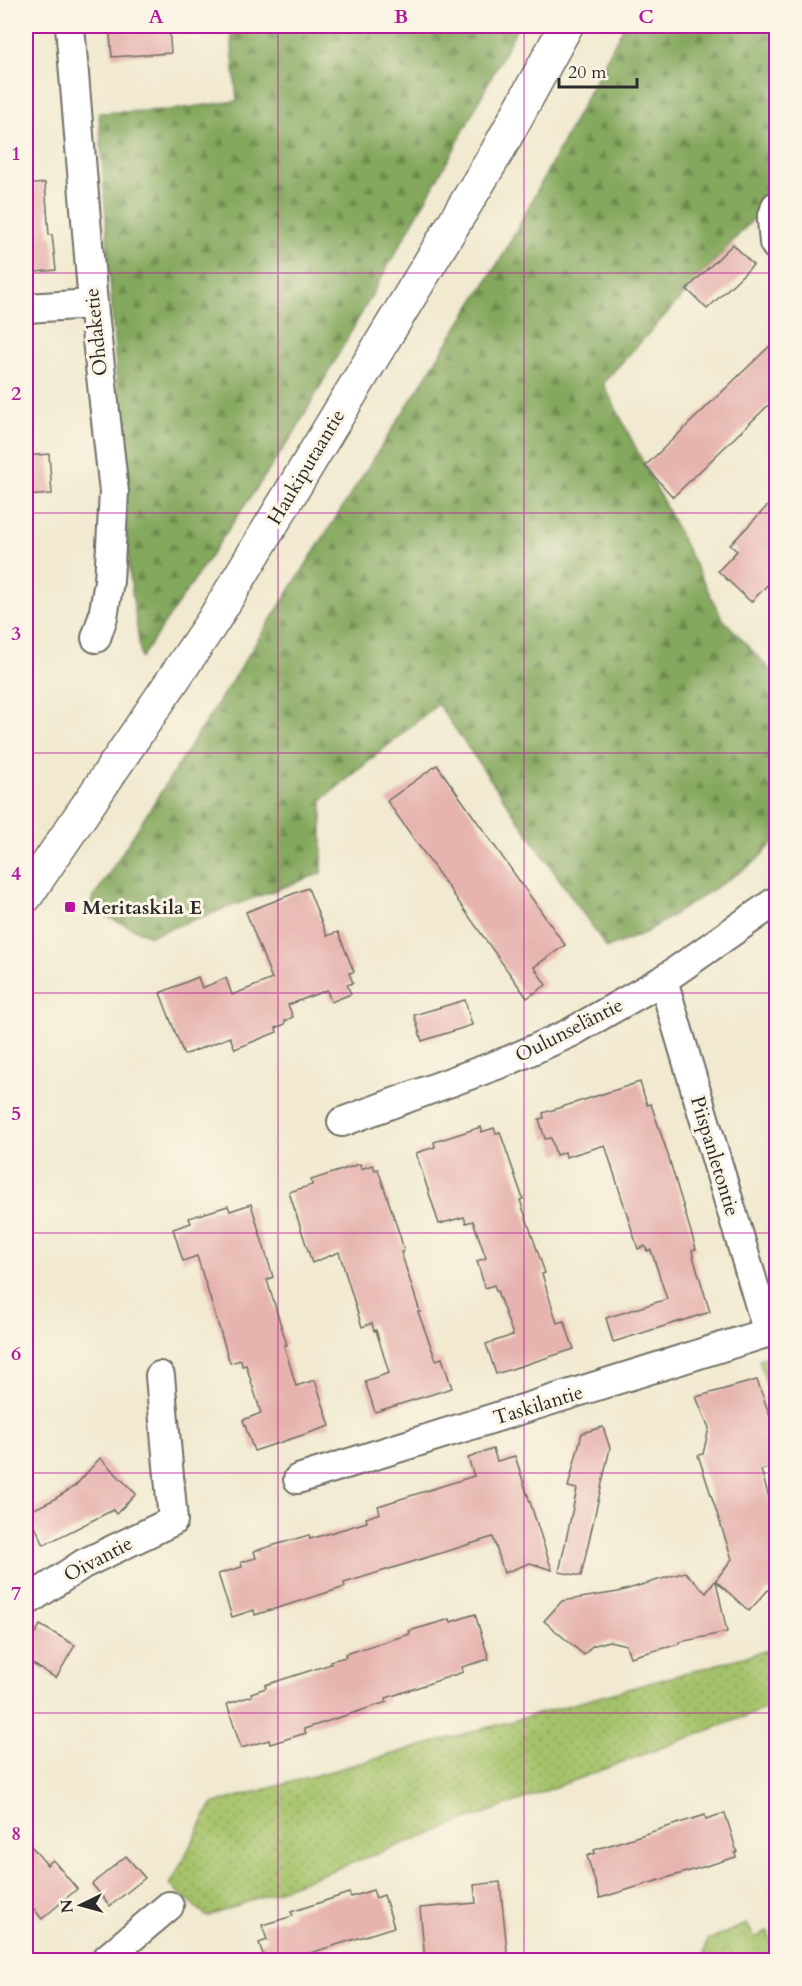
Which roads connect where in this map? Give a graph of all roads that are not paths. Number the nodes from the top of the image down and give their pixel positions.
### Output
1 (70, 26) edge
2 (566, 26) edge
3 (777, 206) edge
4 (777, 246) edge
5 (93, 304) junction
6 (26, 308) edge
7 (96, 638) dead end
8 (26, 896) edge
9 (777, 901) edge
10 (663, 980) junction
11 (342, 1122) dead end
12 (772, 1331) edge
13 (160, 1376) dead end
14 (298, 1479) dead end
15 (26, 1602) edge
16 (169, 1906) dead end
17 (105, 1960) edge

1 - 5 street, Ohdaketie
2 - 8 main road, Haukiputaantie
3 - 4 street
5 - 6 street
5 - 7 street, Ohdaketie
9 - 10 street, Oulunseläntie
10 - 11 street, Oulunseläntie
10 - 12 street, Piispanletontie
12 - 14 street, Taskilantie
13 - 15 street, Oivantie
16 - 17 street

